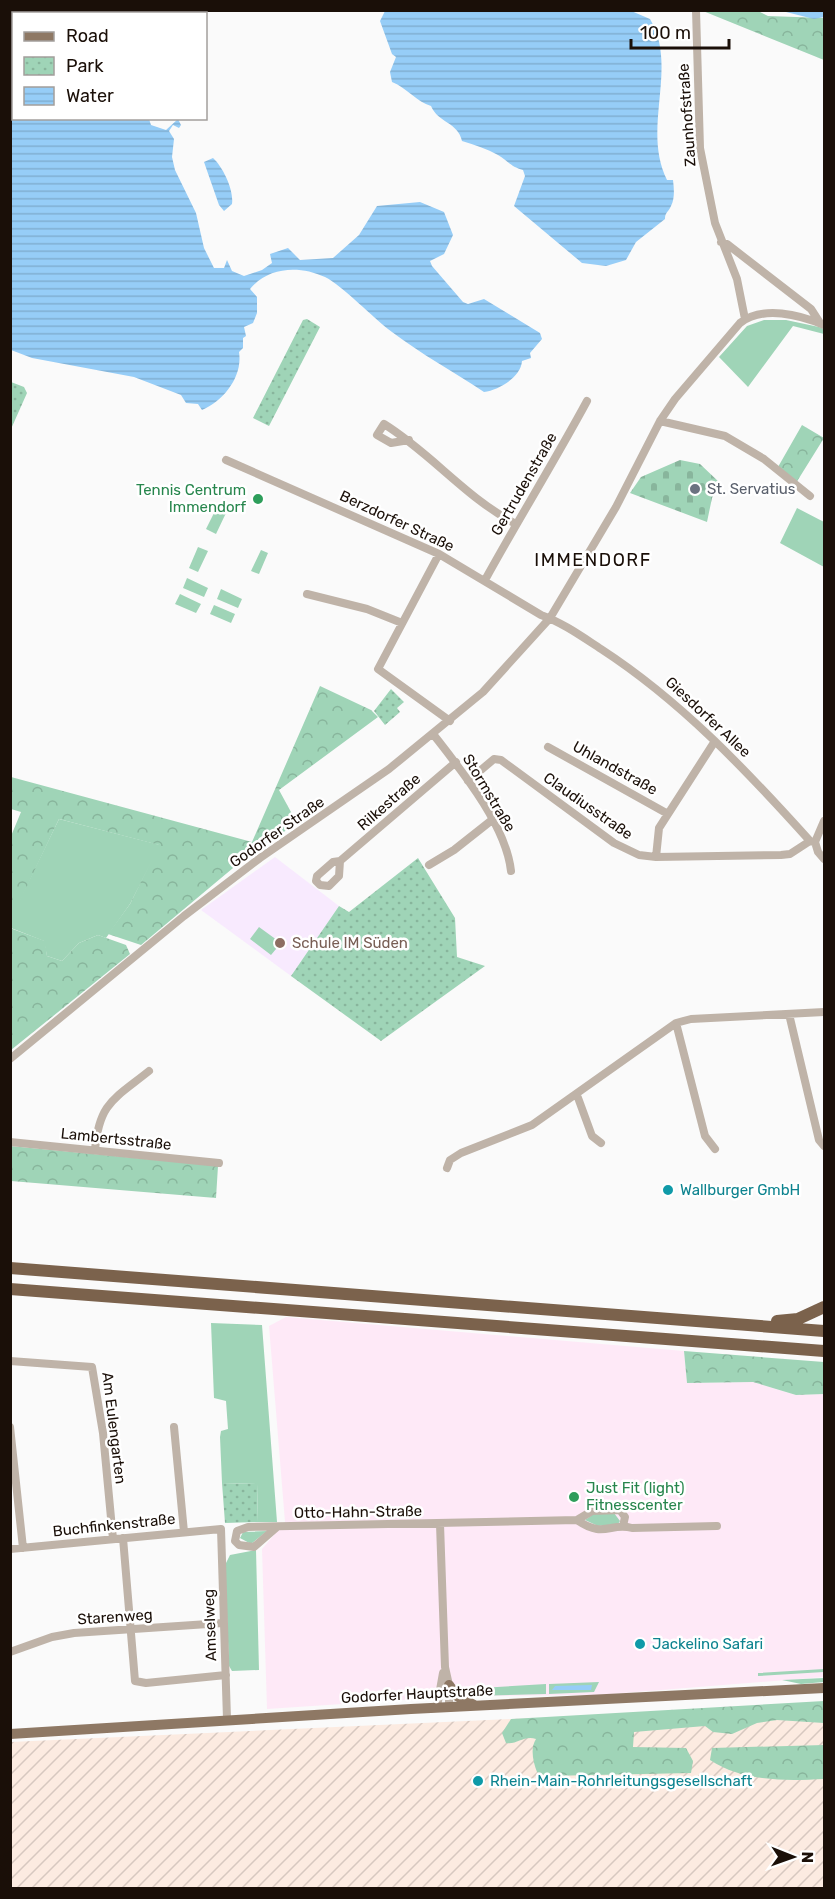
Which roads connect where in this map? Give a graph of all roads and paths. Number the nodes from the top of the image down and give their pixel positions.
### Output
1 (696, 10) edge
2 (721, 242) junction
3 (745, 320) junction
4 (822, 324) edge
5 (587, 401) dead end
6 (660, 421) junction
7 (409, 440) dead end
8 (226, 460) dead end
9 (810, 496) dead end
10 (516, 524) junction
11 (439, 554) junction
12 (485, 580) junction
13 (307, 594) dead end
14 (550, 618) junction
15 (402, 623) junction
16 (450, 721) junction
17 (433, 734) junction
18 (715, 741) junction
19 (548, 747) dead end
20 (456, 762) junction
21 (468, 781) junction
22 (668, 814) junction
23 (492, 820) junction
24 (825, 821) edge
25 (813, 841) junction
26 (656, 857) junction
27 (825, 859) edge
28 (340, 861) dead end
29 (429, 865) dead end
30 (511, 871) dead end
31 (825, 1012) edge
32 (789, 1014) junction
33 (675, 1023) junction
34 (10, 1059) edge
35 (149, 1071) dead end
36 (577, 1095) junction
37 (10, 1142) edge
38 (601, 1143) dead end
39 (825, 1146) edge
40 (715, 1149) dead end
41 (95, 1150) junction
42 (219, 1163) dead end
43 (447, 1168) dead end
44 (10, 1268) edge
45 (10, 1289) edge
46 (825, 1306) edge
47 (740, 1324) junction
48 (825, 1331) edge
49 (825, 1351) edge
50 (10, 1361) edge
51 (10, 1427) edge
52 (174, 1427) dead end
53 (577, 1520) junction
54 (440, 1524) junction
55 (623, 1526) junction
56 (715, 1526) dead end
57 (278, 1527) junction
58 (221, 1529) joint
59 (184, 1532) junction
60 (123, 1538) junction
61 (113, 1539) junction
62 (23, 1548) junction
63 (10, 1549) edge
64 (224, 1623) junction
65 (130, 1630) junction
66 (10, 1653) edge
67 (445, 1667) junction
68 (226, 1675) junction
69 (449, 1685) junction
70 (825, 1688) edge
71 (474, 1705) junction
72 (437, 1707) junction
73 (449, 1707) junction
74 (227, 1719) junction
75 (10, 1734) edge

1 - 2 street, Zaunhofstraße
2 - 3 street, Zaunhofstraße
2 - 4 street
3 - 4 street
3 - 6 street, Godorfer Straße
5 - 10 street, Gertrudenstraße
6 - 9 street
6 - 14 street, Godorfer Straße
7 - 10 street
8 - 11 street, Berzdorfer Straße
10 - 12 street, Gertrudenstraße
11 - 12 street, Berzdorfer Straße
11 - 15 street
12 - 14 street, Berzdorfer Straße
13 - 15 street
14 - 16 street, Godorfer Straße
14 - 18 street, Giesdorfer Allee
15 - 16 street
16 - 17 street, Godorfer Straße
17 - 20 street, Stormstraße
17 - 34 street, Godorfer Straße
18 - 22 street
18 - 25 street, Giesdorfer Allee
19 - 22 street, Uhlandstraße
20 - 21 street, Stormstraße
20 - 28 street, Rilkestraße
21 - 23 street, Stormstraße
21 - 26 street, Claudiusstraße
22 - 26 street
23 - 29 street
23 - 30 street, Stormstraße
24 - 25 street
25 - 26 street, Claudiusstraße
25 - 27 street, Giesdorfer Allee
31 - 32 street
32 - 33 street
32 - 39 street
33 - 36 street
33 - 40 street
35 - 41 street
36 - 38 street
36 - 43 street
37 - 41 street, Lambertsstraße
41 - 42 street, Lambertsstraße
44 - 47 highway
45 - 49 highway
46 - 47 highway
47 - 48 highway
50 - 61 street, Am Eulengarten
51 - 62 street
52 - 59 street
53 - 54 street, Otto-Hahn-Straße
53 - 55 street, Otto-Hahn-Straße
53 - 55 street, Otto-Hahn-Straße
54 - 57 street, Otto-Hahn-Straße
54 - 67 street, Otto-Hahn-Straße
55 - 56 street, Otto-Hahn-Straße
57 - 57 street, Otto-Hahn-Straße
58 - 59 street, Buchfinkenstraße
58 - 64 street, Amselweg
59 - 60 street, Buchfinkenstraße
60 - 61 street, Buchfinkenstraße
60 - 65 street
61 - 62 street, Buchfinkenstraße
62 - 63 street, Buchfinkenstraße
64 - 65 street, Starenweg
64 - 68 street, Amselweg
65 - 66 street, Starenweg
65 - 68 street
67 - 69 street, Otto-Hahn-Straße
67 - 72 street, Otto-Hahn-Straße
68 - 74 street, Amselweg
69 - 71 main road
69 - 73 street, Otto-Hahn-Straße
70 - 71 main road, Godorfer Hauptstraße
71 - 73 main road, Godorfer Hauptstraße
72 - 73 main road, Godorfer Hauptstraße
72 - 74 main road, Godorfer Hauptstraße
74 - 75 main road, Godorfer Hauptstraße

